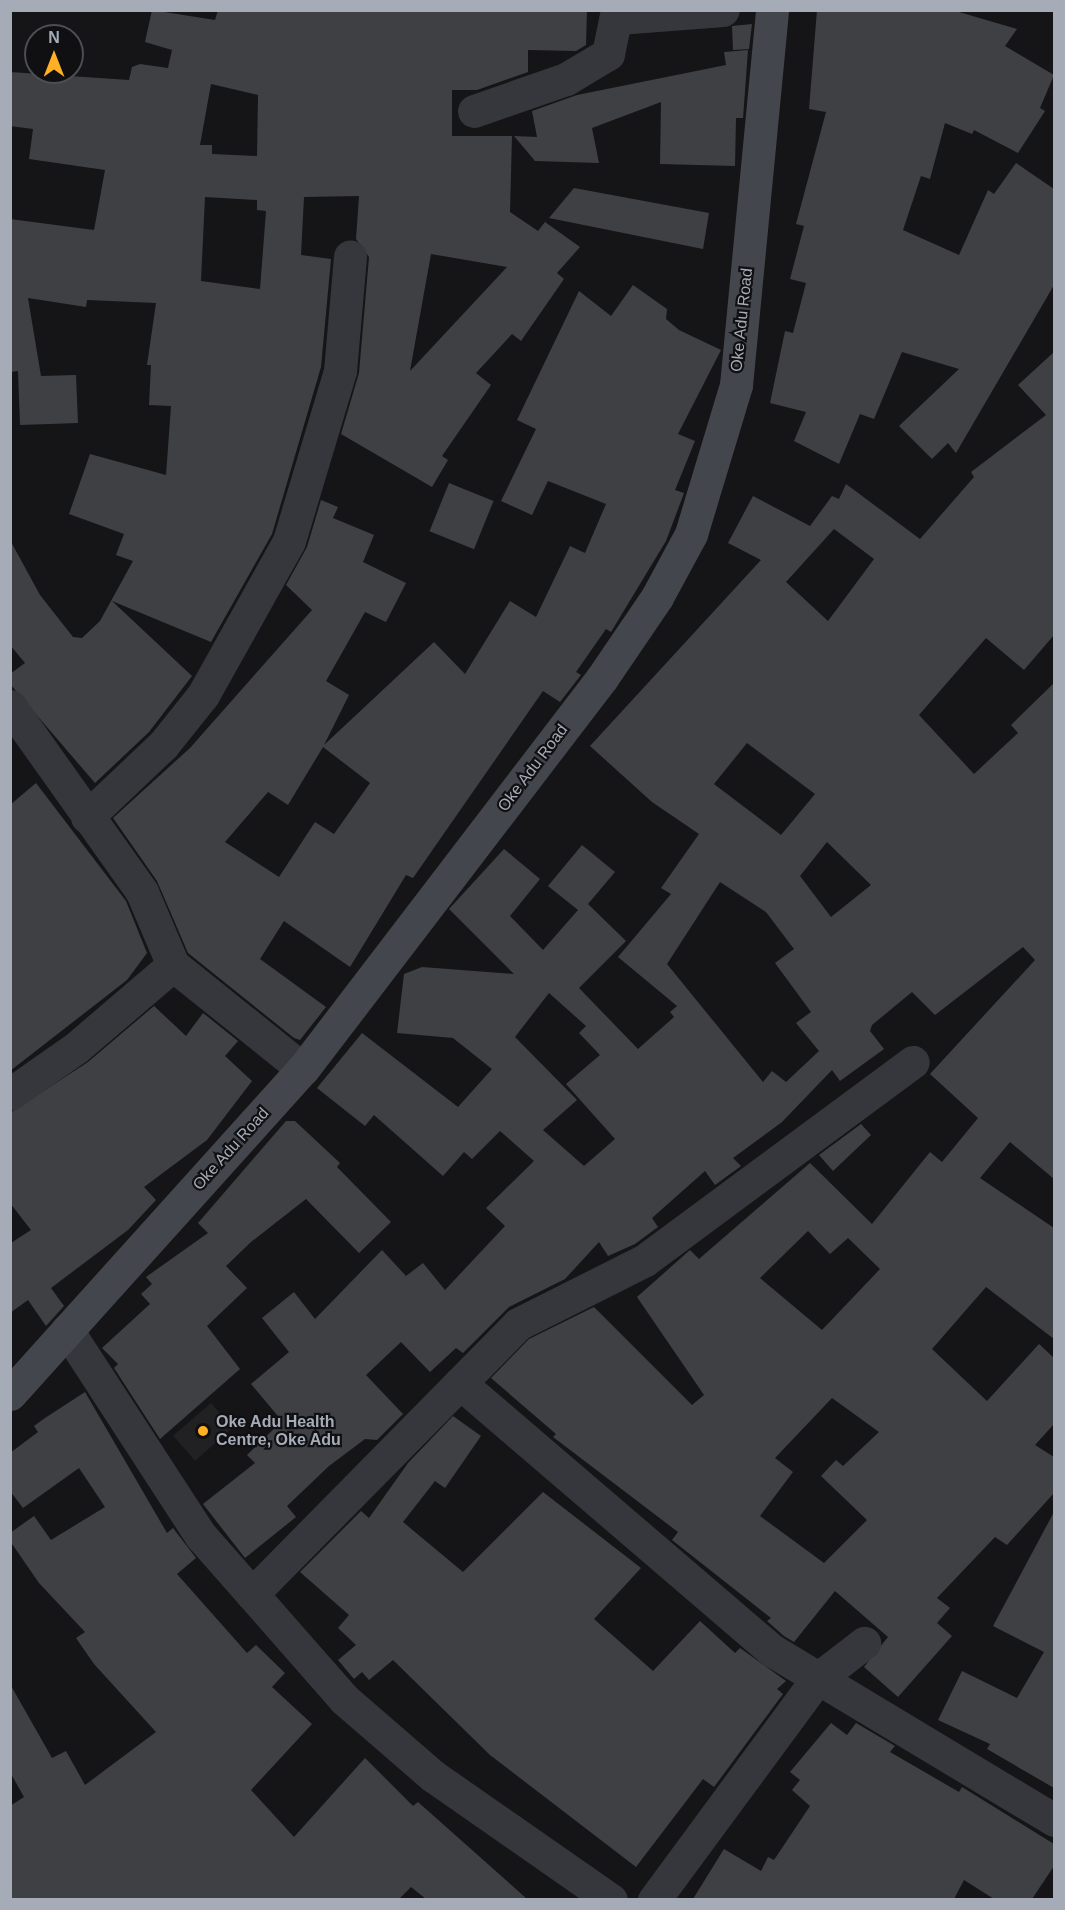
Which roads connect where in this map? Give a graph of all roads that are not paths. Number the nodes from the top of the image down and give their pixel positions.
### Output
1 (723, 10) edge
2 (772, 10) edge
3 (617, 14) edge
4 (474, 111) dead end
5 (350, 256) dead end
6 (10, 706) edge
7 (87, 817) junction
8 (173, 965) junction
9 (913, 1062) dead end
10 (303, 1069) junction
11 (10, 1094) edge
12 (67, 1330) junction
13 (460, 1383) junction
14 (10, 1394) edge
15 (252, 1594) junction
16 (864, 1643) dead end
17 (816, 1680) junction
18 (1054, 1820) edge
19 (611, 1899) edge
20 (654, 1899) edge

1 - 3 street
2 - 10 street, Oke Adu Road
3 - 4 street
5 - 7 street
6 - 7 street
7 - 8 street
8 - 10 street
8 - 11 street
9 - 13 street
10 - 12 street, Oke Adu Road
12 - 14 street, Oke Adu Road
12 - 15 street
13 - 15 street
13 - 17 street
15 - 19 street
16 - 17 street
17 - 18 street
17 - 20 street

